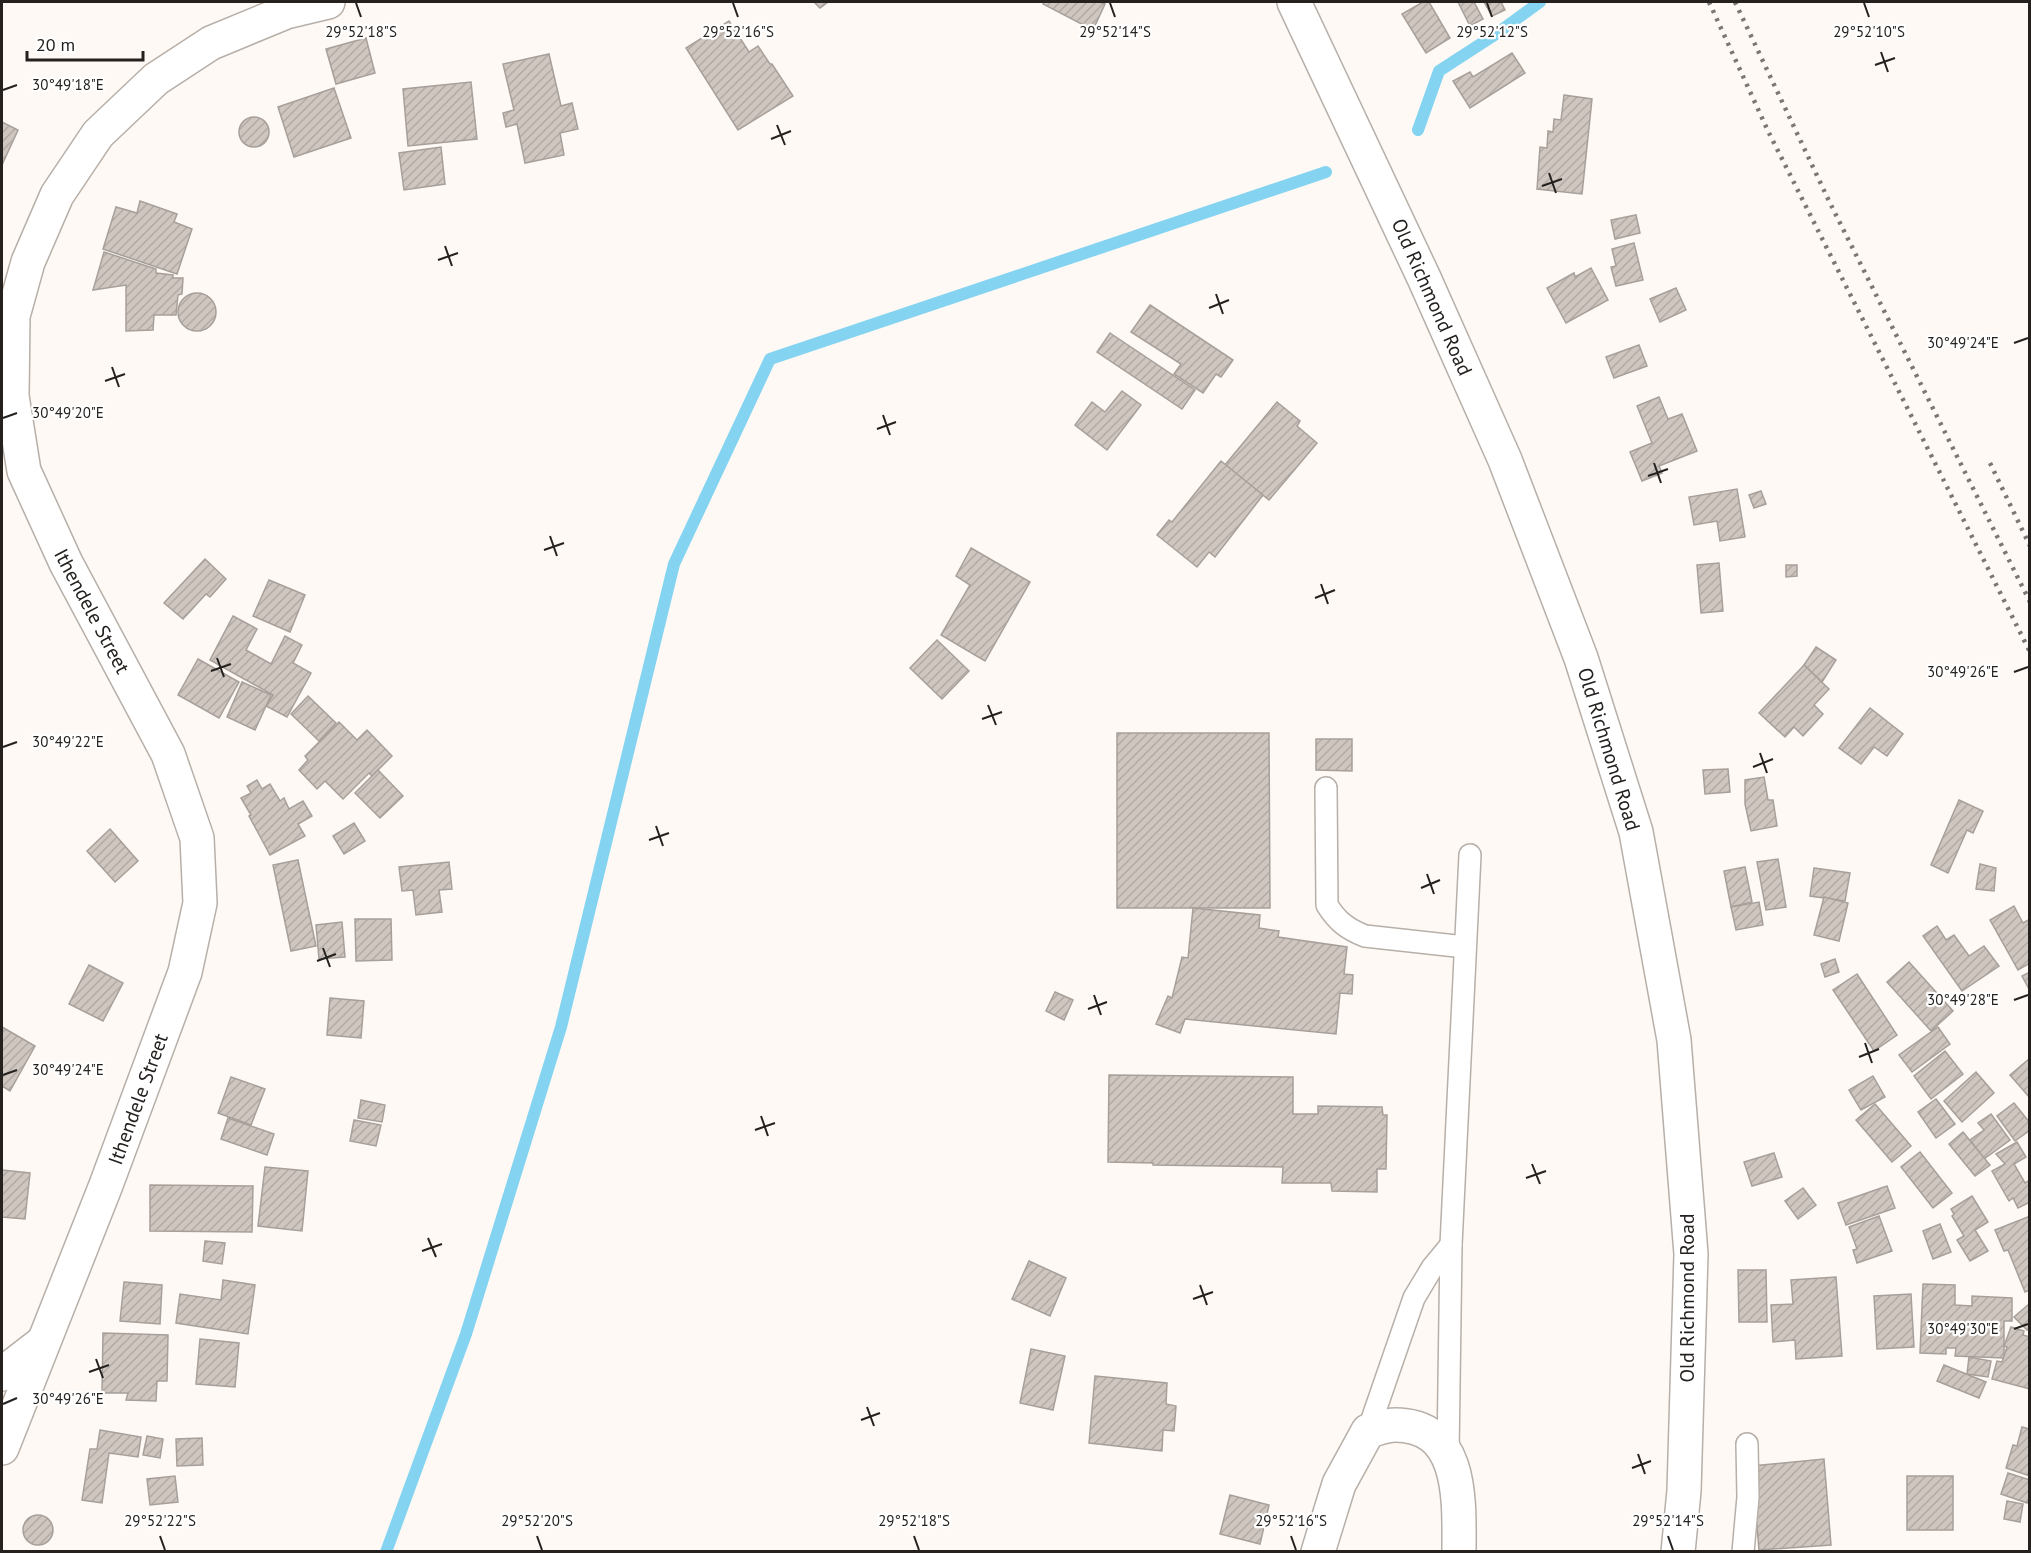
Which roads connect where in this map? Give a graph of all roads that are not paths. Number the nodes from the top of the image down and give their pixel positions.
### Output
1 (328, 2) edge
2 (1294, 2) edge
3 (1326, 789) dead end
4 (1470, 855) dead end
5 (1465, 947) junction
6 (1451, 1245) junction
7 (42, 1343) junction
8 (2, 1374) edge
9 (1368, 1431) junction
10 (1747, 1444) dead end
11 (2, 1448) edge
12 (1448, 1454) junction
13 (1318, 1551) edge
14 (1459, 1551) edge
15 (1678, 1551) edge
16 (1743, 1551) edge

1 - 7 street, Ithendele Street
2 - 15 street, Old Richmond Road
3 - 5 lane
4 - 5 lane
5 - 6 lane
6 - 9 lane
6 - 12 lane
7 - 8 street
7 - 11 street, Ithendele Street
9 - 12 street
9 - 13 street
10 - 16 lane
12 - 14 street

